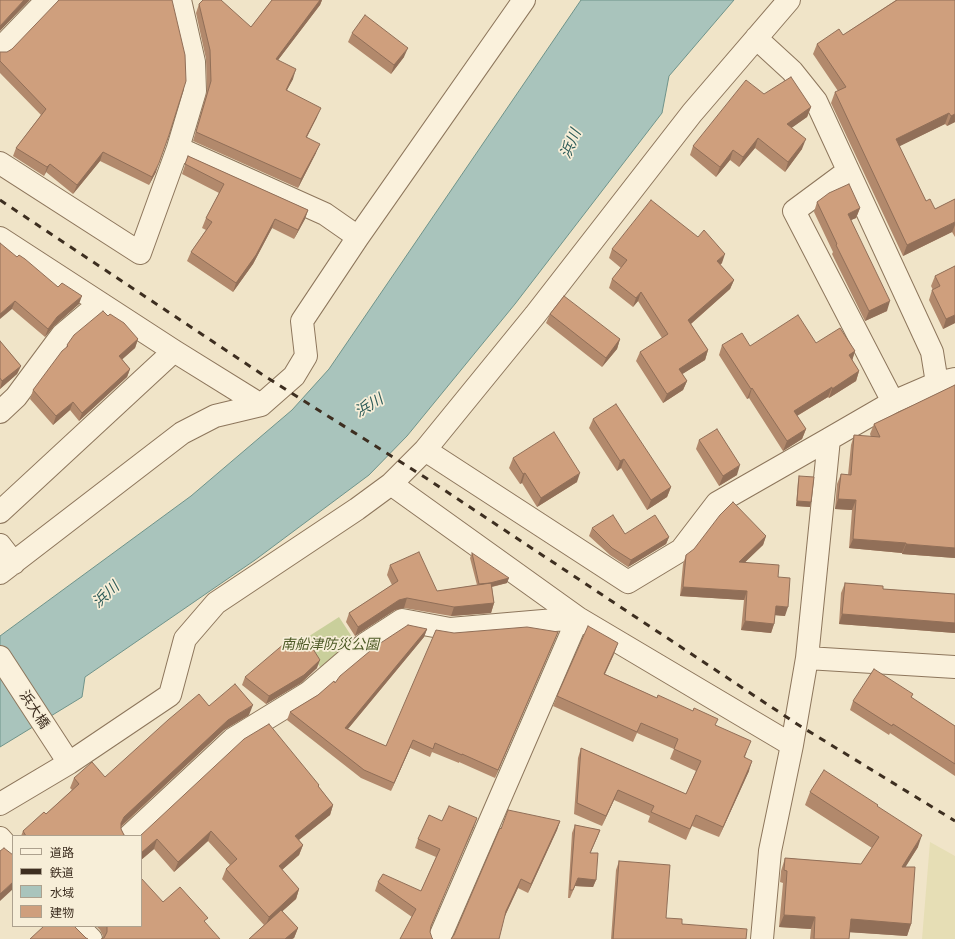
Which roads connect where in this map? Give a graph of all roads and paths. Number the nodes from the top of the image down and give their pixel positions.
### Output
1 (47, 0) edge
2 (180, 0) edge
3 (524, 0) edge
4 (789, 0) edge
5 (756, 38) junction
6 (0, 49) edge
7 (178, 148) junction
8 (0, 164) edge
9 (848, 171) junction
10 (358, 237) junction
11 (0, 238) edge
12 (100, 304) junction
13 (174, 351) junction
14 (946, 381) edge
15 (893, 402) junction
16 (261, 405) junction
17 (0, 412) edge
18 (829, 440) junction
19 (425, 450) junction
20 (391, 484) junction
21 (0, 512) edge
22 (0, 545) edge
23 (7, 568) edge
24 (578, 618) junction
25 (0, 658) edge
26 (807, 658) junction
27 (955, 667) edge
28 (792, 745) junction
29 (69, 763) junction
30 (0, 804) edge
31 (130, 835) edge
32 (0, 838) edge
33 (12, 852) edge
34 (79, 927) edge
35 (91, 939) edge
36 (438, 939) edge
37 (762, 939) edge

1 - 6 street
2 - 7 street
3 - 10 street
4 - 5 street
5 - 9 street
5 - 19 street
7 - 8 street
7 - 10 street
9 - 14 street
9 - 15 street
10 - 16 street
11 - 12 street
12 - 13 street
12 - 17 street
13 - 16 street
13 - 21 street
14 - 15 street
15 - 18 street
16 - 23 street
18 - 19 street
18 - 26 street
19 - 20 street
20 - 24 street
20 - 29 street
22 - 23 street
24 - 28 street
24 - 31 street
24 - 36 street
25 - 29 street, 浜大橋
26 - 27 street
26 - 28 street
28 - 37 street
29 - 30 street
32 - 33 street
34 - 35 street

